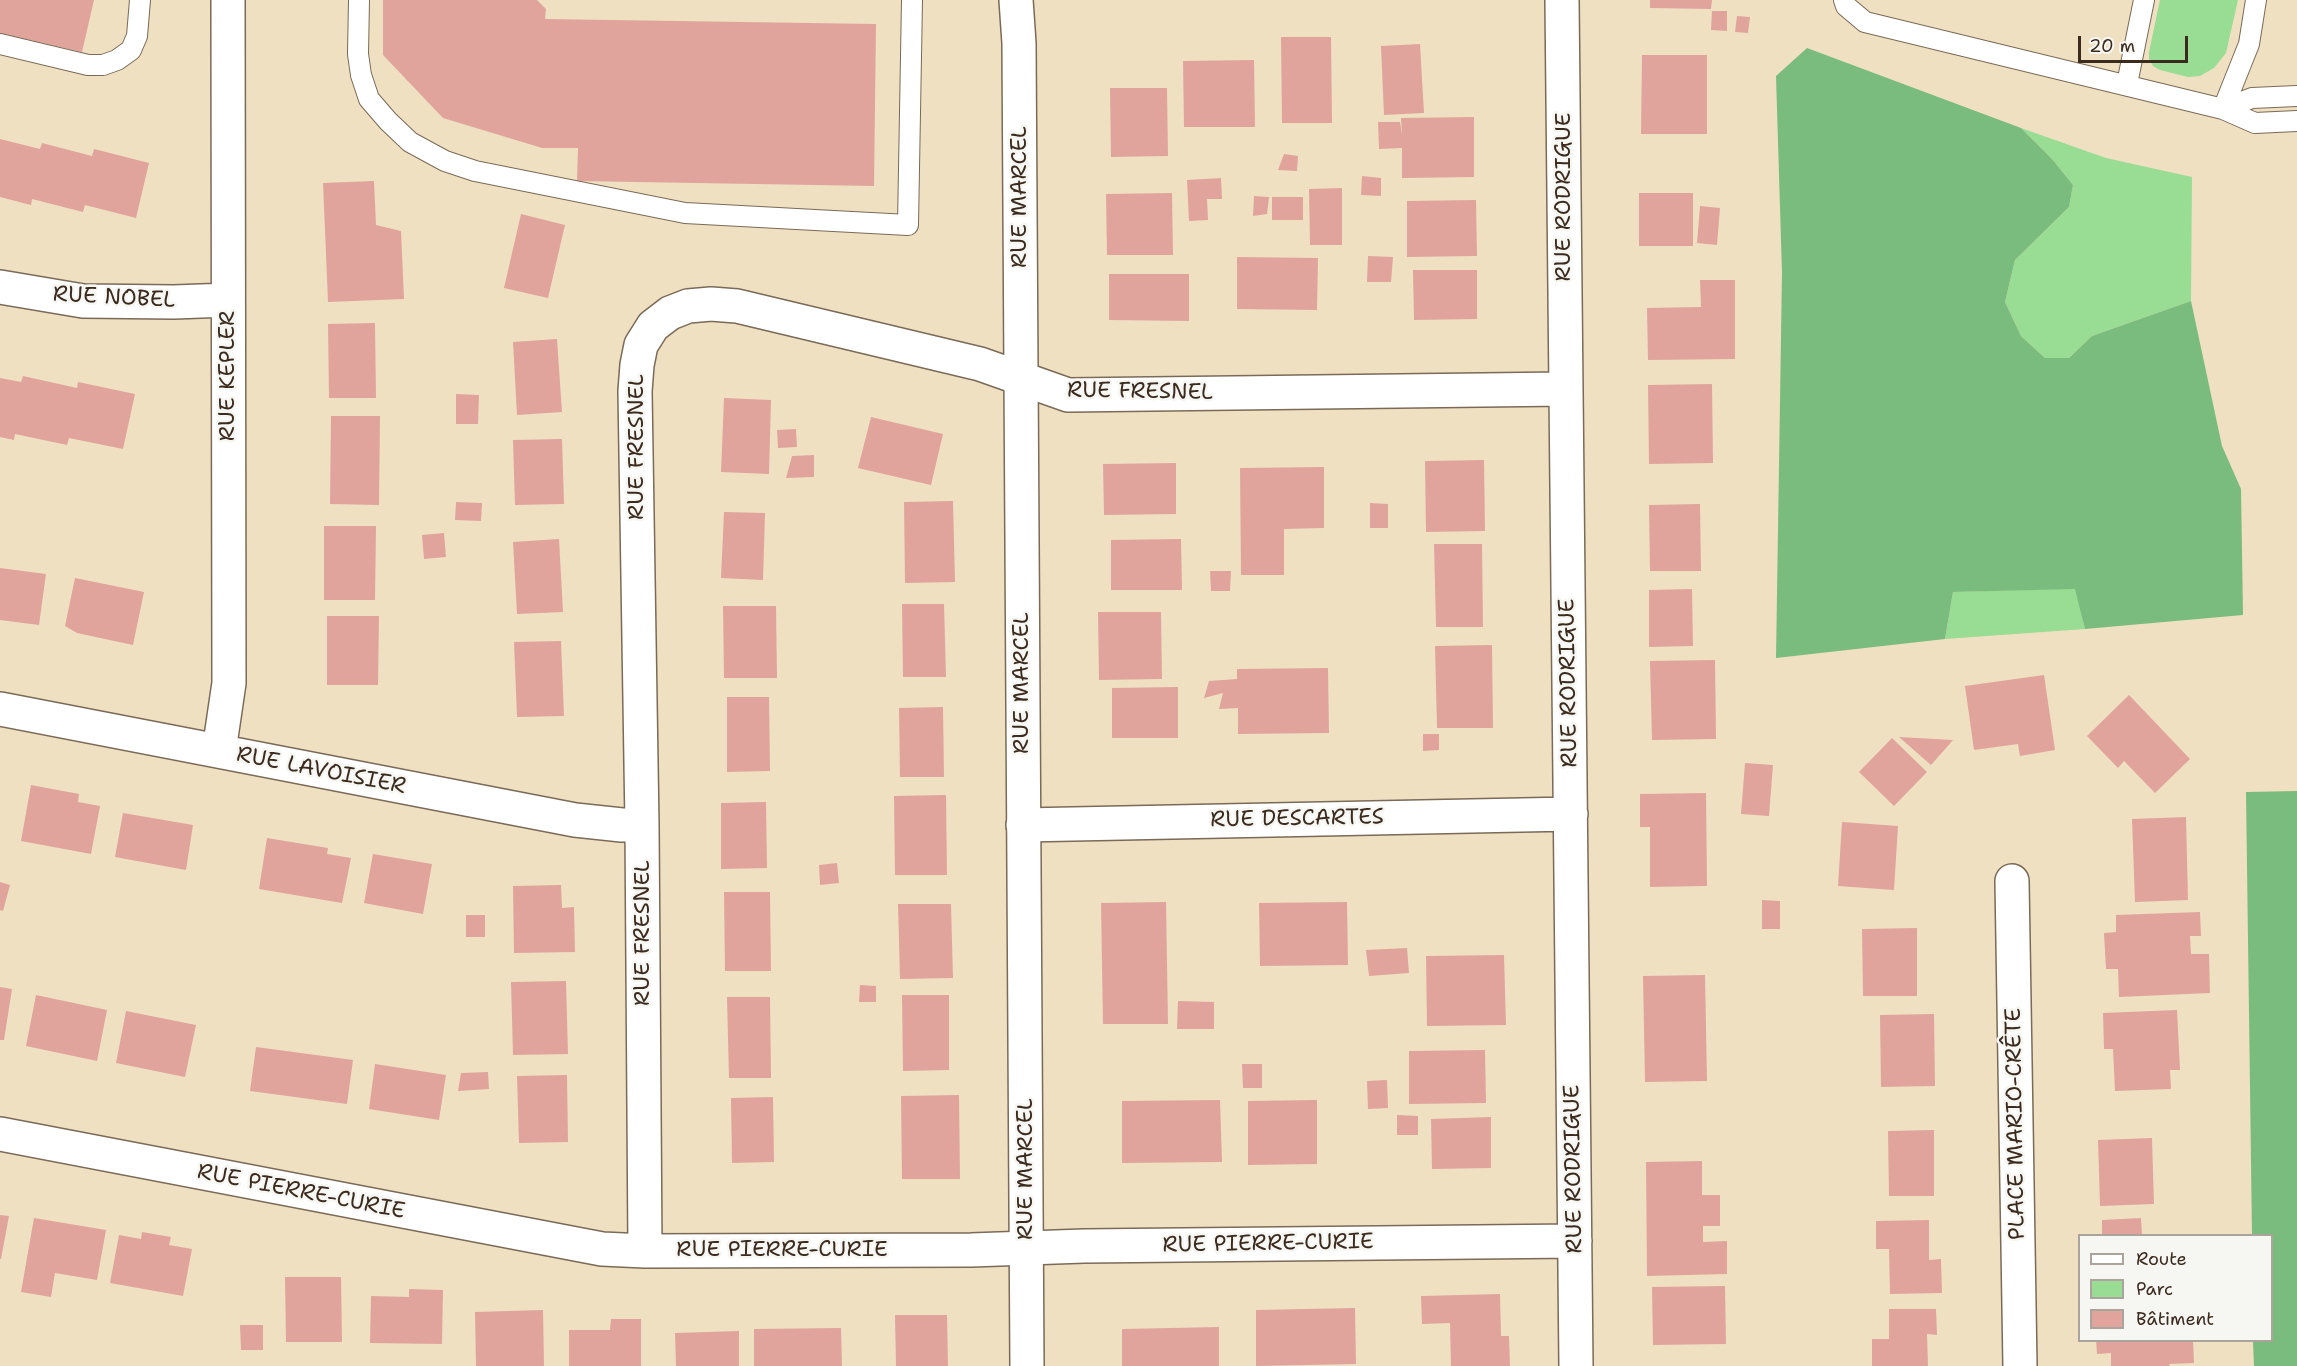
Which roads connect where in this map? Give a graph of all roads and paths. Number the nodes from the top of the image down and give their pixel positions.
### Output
1 (140, 0) edge
2 (228, 0) edge
3 (359, 0) edge
4 (912, 0) edge
5 (1016, 0) edge
6 (1562, 0) edge
7 (1844, 0) edge
8 (2144, 0) edge
9 (2256, 0) edge
10 (0, 44) edge
11 (2127, 84) junction
12 (2297, 96) edge
13 (2223, 109) junction
14 (2297, 121) edge
15 (0, 287) edge
16 (228, 300) junction
17 (1020, 379) junction
18 (1566, 389) junction
19 (0, 709) edge
20 (219, 751) junction
21 (1571, 814) junction
22 (642, 825) junction
23 (1023, 825) junction
24 (2013, 881) dead end
25 (0, 1134) edge
26 (1575, 1241) junction
27 (1026, 1247) junction
28 (645, 1251) junction
29 (1027, 1366) edge
30 (1576, 1366) edge
31 (2020, 1366) edge

1 - 10 lane
2 - 16 street, RUE KEPLER
3 - 4 lane
5 - 17 street, RUE MARCEL
6 - 18 street, RUE RODRIGUE
7 - 11 lane
8 - 11 lane
9 - 13 lane
11 - 13 lane
12 - 13 lane
13 - 14 lane
15 - 16 street, RUE NOBEL
16 - 20 street, RUE KEPLER
17 - 18 street, RUE FRESNEL
17 - 22 street, RUE FRESNEL
17 - 23 street, RUE MARCEL
18 - 21 street, RUE RODRIGUE
19 - 20 street, RUE LAVOISIER
20 - 22 street, RUE LAVOISIER
21 - 23 street, RUE DESCARTES
21 - 26 street, RUE RODRIGUE
22 - 28 street, RUE FRESNEL
23 - 27 street, RUE MARCEL
24 - 31 street, PLACE MARIO-CRÊTE
25 - 28 street, RUE PIERRE-CURIE
26 - 27 street, RUE PIERRE-CURIE
26 - 30 street, RUE RODRIGUE
27 - 28 street, RUE PIERRE-CURIE
27 - 29 street, RUE MARCEL

